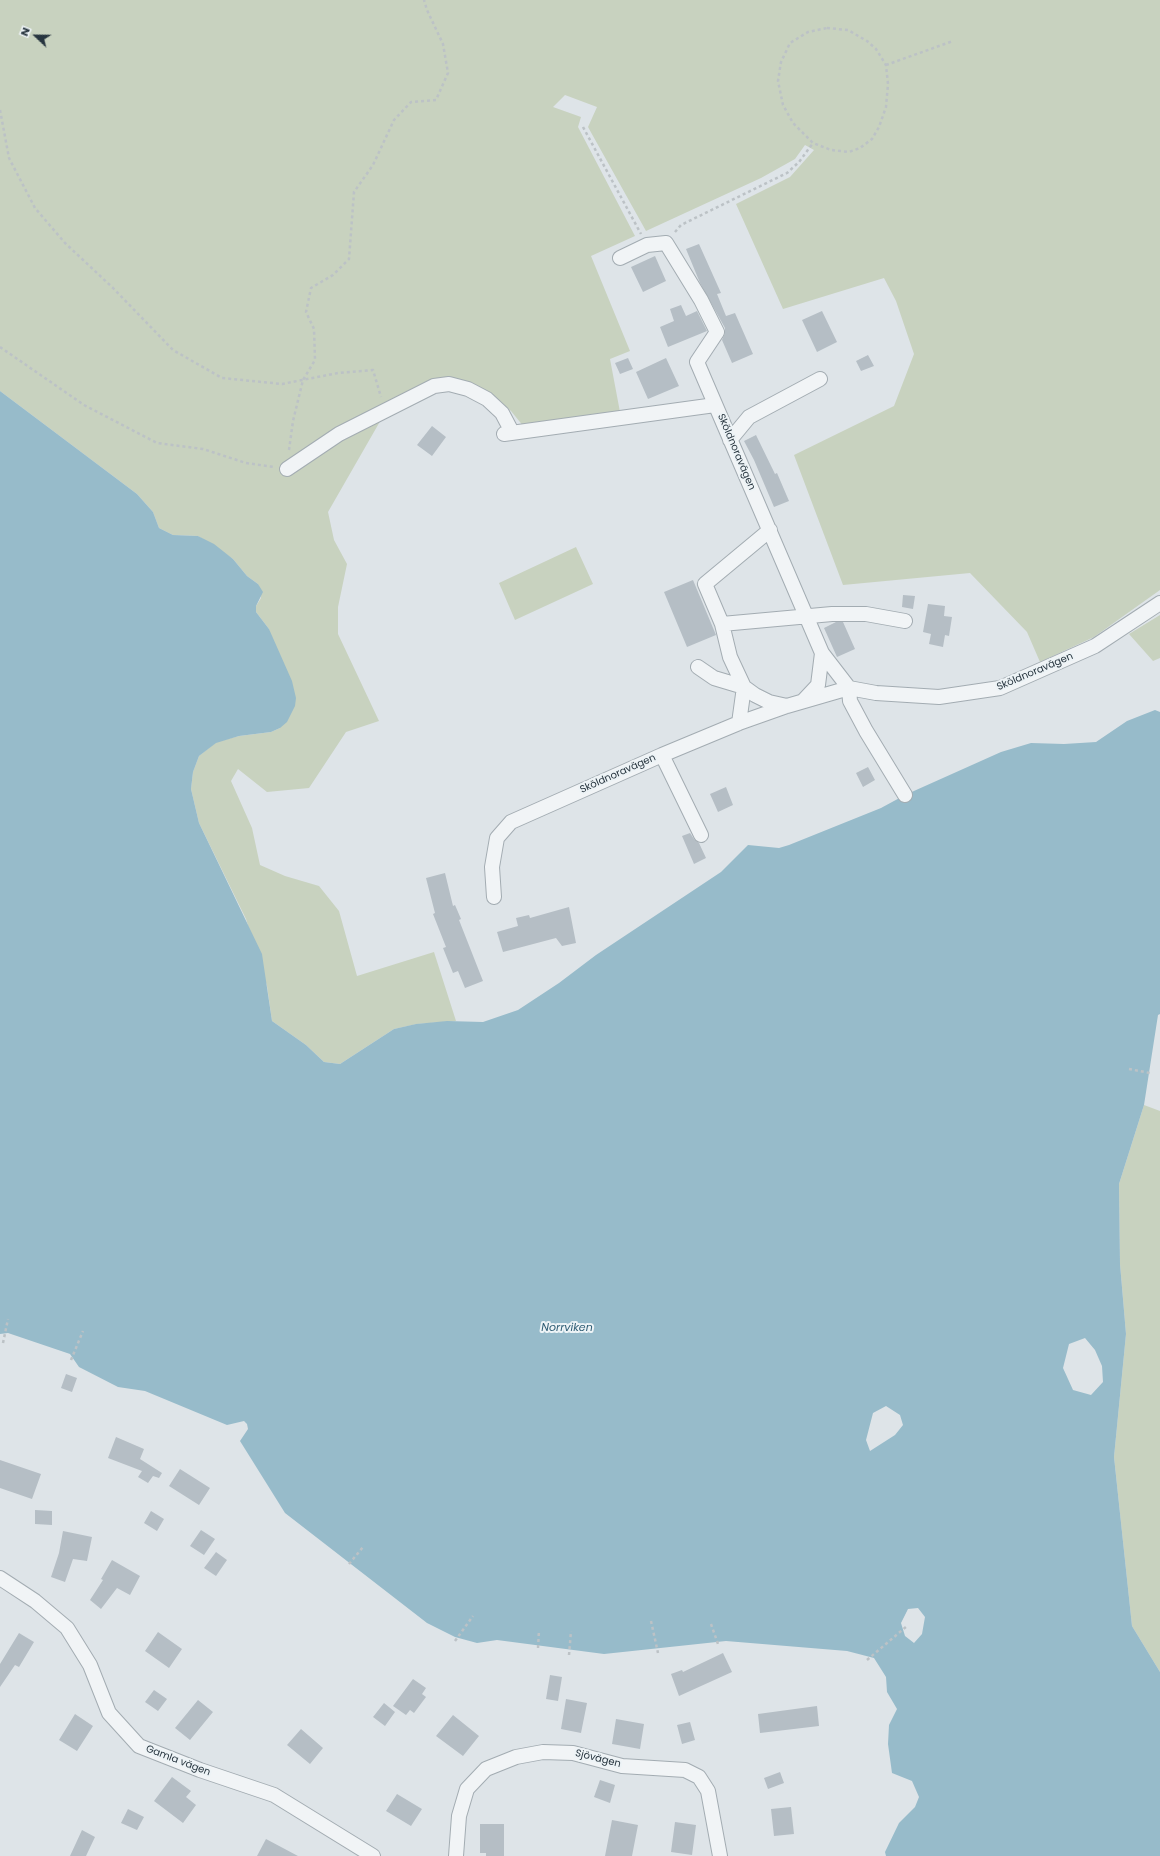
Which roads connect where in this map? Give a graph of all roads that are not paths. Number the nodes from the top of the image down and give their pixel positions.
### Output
1 (620, 258) dead end
2 (820, 379) dead end
3 (715, 405) junction
4 (730, 440) junction
5 (287, 469) road end
6 (770, 530) junction
7 (1160, 603) edge
8 (807, 617) junction
9 (905, 621) dead end
10 (722, 624) junction
11 (822, 653) junction
12 (698, 667) dead end
13 (744, 687) junction
14 (849, 688) junction
15 (803, 702) junction
16 (787, 706) junction
17 (739, 723) junction
18 (662, 755) junction
19 (905, 795) dead end
20 (701, 835) dead end
21 (494, 897) dead end
22 (0, 1578) edge
23 (373, 1856) edge
24 (456, 1856) edge
25 (720, 1856) edge

1 - 3 street
2 - 4 street
3 - 4 street, Sköldnoravägen
3 - 5 street, Sköldnoravägen
4 - 6 street, Sköldnoravägen
6 - 8 street, Sköldnoravägen
6 - 10 street
7 - 14 street, Sköldnoravägen
8 - 9 street
8 - 10 street
8 - 11 street, Sköldnoravägen
10 - 13 street
11 - 14 street, Sköldnoravägen
11 - 15 street, Sköldnoravägen
12 - 13 street
13 - 16 street
13 - 17 street
14 - 15 street, Sköldnoravägen
14 - 19 street
15 - 16 street, Sköldnoravägen
16 - 17 street, Sköldnoravägen
17 - 18 street, Sköldnoravägen
18 - 20 street
18 - 21 street, Sköldnoravägen
22 - 23 street, Gamla vägen
24 - 25 street, Sjövägen

